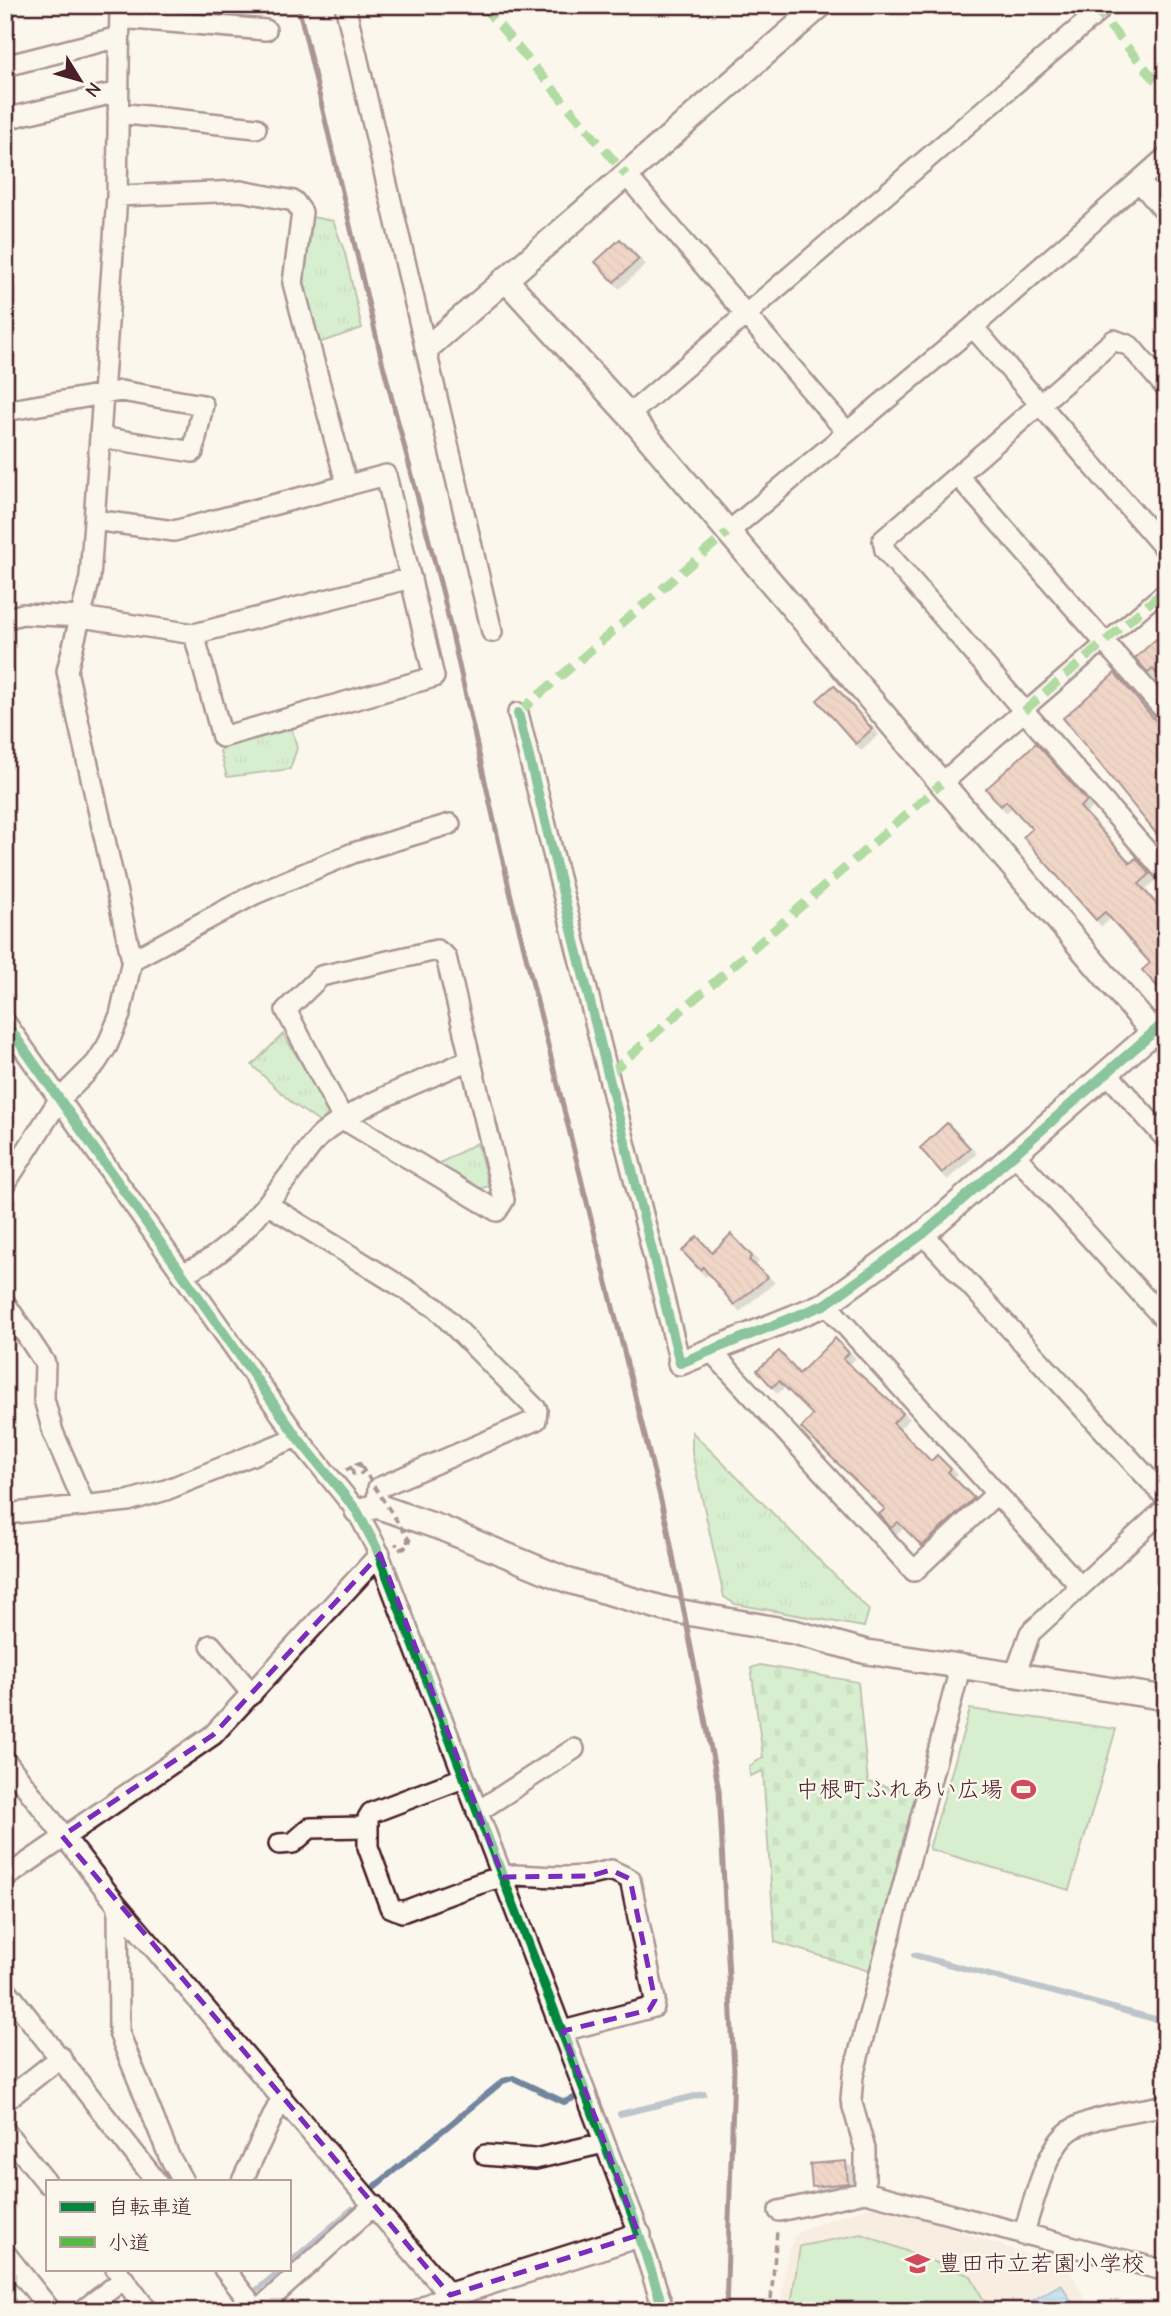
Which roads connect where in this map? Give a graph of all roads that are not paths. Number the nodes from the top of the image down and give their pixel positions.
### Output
1 (345, 5) edge
2 (821, 5) edge
3 (1098, 12) dead end
4 (120, 20) edge
5 (266, 30) dead end
6 (5, 66) edge
7 (118, 92) junction
8 (118, 113) junction
9 (5, 119) edge
10 (256, 128) dead end
11 (1166, 157) edge
12 (625, 175) junction
13 (1139, 181) junction
14 (117, 196) junction
15 (1166, 213) edge
16 (505, 279) junction
17 (744, 314) junction
18 (973, 327) junction
19 (427, 348) junction
20 (1166, 388) edge
21 (103, 393) junction
22 (1041, 404) junction
23 (5, 411) edge
24 (629, 415) junction
25 (846, 431) junction
26 (100, 437) junction
27 (959, 477) junction
28 (347, 486) junction
29 (94, 520) junction
30 (727, 533) junction
31 (1166, 550) edge
32 (411, 578) junction
33 (1166, 589) edge
34 (80, 617) junction
35 (5, 619) edge
36 (492, 632) dead end
37 (194, 634) junction
38 (1106, 642) junction
39 (1024, 711) junction
40 (1166, 712) edge
41 (518, 713) dead end
42 (940, 784) junction
43 (450, 824) dead end
44 (1166, 873) edge
45 (132, 960) junction
46 (5, 1021) edge
47 (1159, 1026) edge
48 (469, 1060) junction
49 (1106, 1072) junction
50 (60, 1100) junction
51 (344, 1119) junction
52 (1166, 1139) edge
53 (1013, 1153) junction
54 (5, 1184) edge
55 (267, 1204) junction
56 (923, 1234) junction
57 (182, 1273) junction
58 (5, 1303) edge
59 (826, 1304) junction
60 (1166, 1321) edge
61 (711, 1351) junction
62 (680, 1363) joint
63 (297, 1437) junction
64 (997, 1493) junction
65 (1166, 1498) edge
66 (85, 1506) junction
67 (367, 1508) junction
68 (1166, 1508) edge
69 (5, 1514) edge
70 (384, 1553) junction
71 (1080, 1586) junction
72 (211, 1645) dead end
73 (960, 1668) junction
74 (1015, 1675) junction
75 (252, 1695) junction
76 (1166, 1698) edge
77 (573, 1749) dead end
78 (5, 1760) edge
79 (463, 1778) junction
80 (477, 1812) junction
81 (366, 1827) junction
82 (62, 1836) junction
83 (279, 1844) dead end
84 (503, 1877) junction
85 (5, 1878) edge
86 (118, 1906) junction
87 (5, 1988) edge
88 (563, 2031) junction
89 (61, 2057) junction
90 (282, 2097) junction
91 (5, 2101) edge
92 (1166, 2105) edge
93 (5, 2131) edge
94 (604, 2143) junction
95 (485, 2155) dead end
96 (155, 2180) edge
97 (183, 2180) edge
98 (242, 2180) edge
99 (46, 2182) edge
100 (865, 2192) junction
101 (374, 2206) junction
102 (779, 2211) road end
103 (639, 2235) junction
104 (1024, 2235) junction
105 (5, 2253) edge
106 (225, 2270) edge
107 (1166, 2271) edge
108 (120, 2274) edge
109 (456, 2303) edge
110 (51, 2311) edge
111 (82, 2311) edge
112 (148, 2311) edge
113 (420, 2311) edge
114 (664, 2311) edge

1 - 19 street
2 - 12 street
3 - 17 street
4 - 5 street
4 - 6 street
4 - 7 street
7 - 8 street
7 - 9 street
8 - 10 street
8 - 14 street
11 - 13 street
12 - 16 street
12 - 17 street
13 - 15 street
13 - 18 street
14 - 21 street
14 - 28 street
16 - 19 street
16 - 24 street
17 - 24 street
17 - 25 street
18 - 22 street
18 - 25 street
19 - 36 street
20 - 22 street
21 - 23 street
21 - 26 street
21 - 26 street
22 - 27 street
22 - 31 street
24 - 30 street
25 - 30 street
26 - 29 street
27 - 38 street
27 - 39 street
28 - 29 street
28 - 32 street
29 - 34 street
30 - 42 street
32 - 37 street
32 - 37 street
33 - 38 street
34 - 35 street
34 - 37 street
34 - 45 street
38 - 39 street
38 - 40 street
39 - 42 street
39 - 44 street
41 - 62 street
42 - 47 street
43 - 45 street
45 - 50 street
46 - 50 street
47 - 49 street
48 - 51 street
48 - 51 street
48 - 51 street
49 - 52 street
49 - 53 street
50 - 54 street
50 - 57 street
51 - 55 street
53 - 56 street
53 - 60 street
55 - 57 street
55 - 67 street
56 - 59 street
56 - 65 street
57 - 63 street
58 - 66 street
59 - 61 street
59 - 64 street
61 - 62 street
61 - 64 street
63 - 66 street
63 - 67 street
64 - 71 street
66 - 69 street
67 - 70 street
67 - 73 street
68 - 71 street
70 - 75 street
70 - 79 street
71 - 74 street
72 - 75 street
73 - 74 street
73 - 100 street
74 - 76 street
75 - 82 street
77 - 80 street
78 - 82 street
79 - 80 street
79 - 81 street
80 - 84 street
81 - 83 street
81 - 84 street
82 - 85 street
82 - 86 street
84 - 88 street
84 - 88 street
86 - 90 street
86 - 97 street
87 - 89 street
88 - 94 street
89 - 91 street
89 - 96 street
90 - 98 street
90 - 101 street
92 - 104 street
93 - 99 street
94 - 95 street
94 - 103 street
100 - 102 street
100 - 104 street
101 - 106 street
101 - 109 street
103 - 109 street
103 - 114 street
104 - 107 street
105 - 110 street
108 - 111 street
108 - 112 street
109 - 113 street

